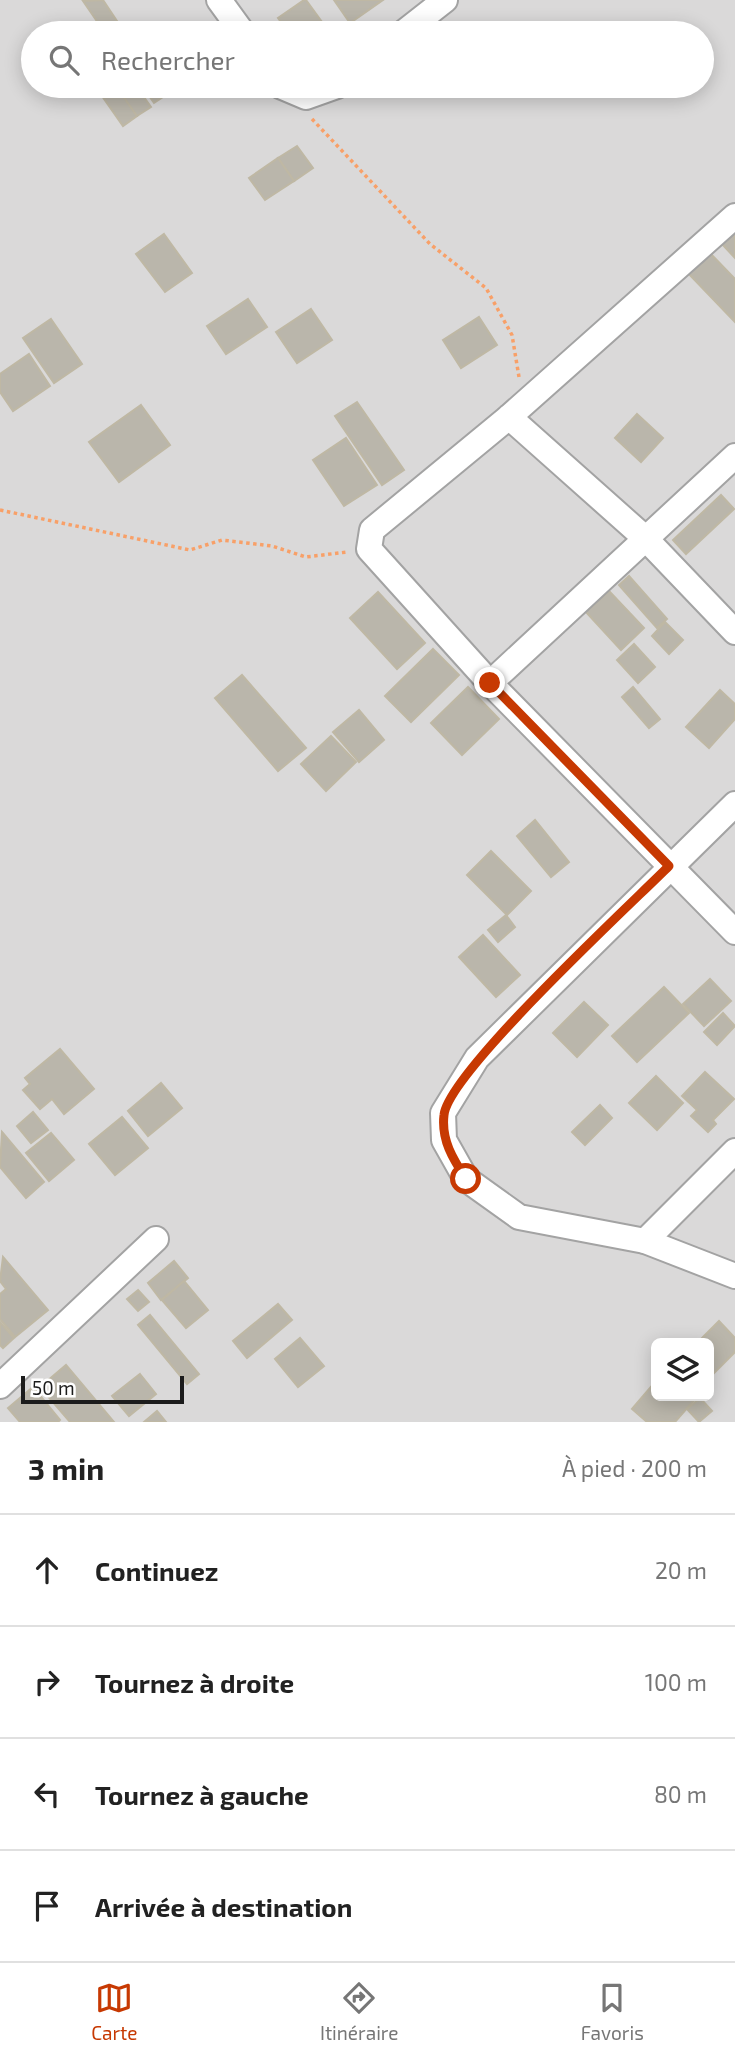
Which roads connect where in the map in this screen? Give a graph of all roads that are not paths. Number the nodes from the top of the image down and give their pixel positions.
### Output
1 (219, 0) edge
2 (445, 0) edge
3 (234, 21) edge
4 (418, 21) edge
5 (735, 216) edge
6 (517, 410) junction
7 (735, 456) edge
8 (645, 538) junction
9 (735, 632) edge
10 (490, 683) junction
11 (735, 804) edge
12 (669, 866) junction
13 (735, 932) edge
14 (735, 1151) edge
15 (156, 1240) dead end
16 (646, 1241) junction
17 (735, 1276) edge
18 (0, 1386) edge

1 - 3 street
2 - 4 street
5 - 6 street
6 - 8 street
6 - 10 street
7 - 8 street
8 - 9 street
8 - 10 street
10 - 12 street
11 - 12 street
12 - 13 street
12 - 16 street
14 - 16 street
15 - 18 street
16 - 17 street

